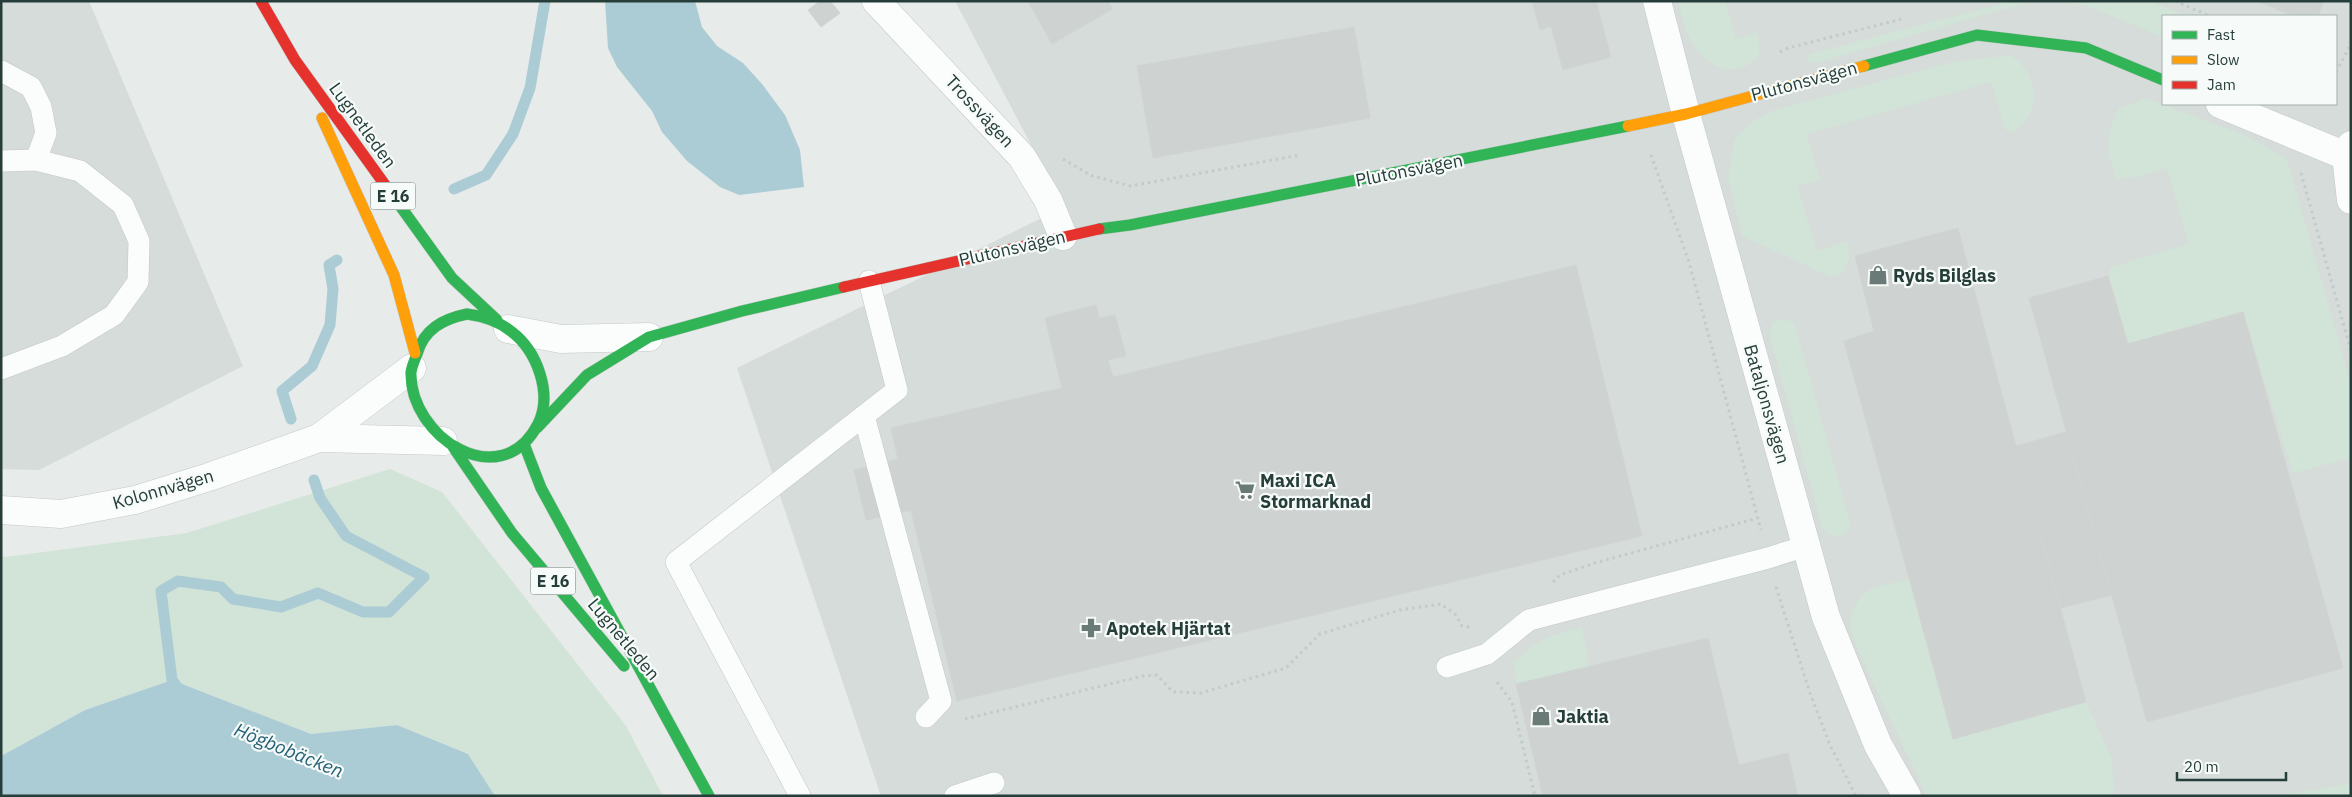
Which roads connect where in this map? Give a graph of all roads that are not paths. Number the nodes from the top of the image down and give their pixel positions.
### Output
1 (261, 1) edge
2 (876, 1) edge
3 (1657, 1) edge
4 (295, 60) junction
5 (1, 71) edge
6 (2162, 80) edge
7 (2222, 105) edge
8 (1686, 114) junction
9 (2348, 151) edge
10 (36, 160) junction
11 (1, 161) edge
12 (2351, 200) edge
13 (1063, 236) junction
14 (869, 282) junction
15 (504, 326) junction
16 (649, 337) junction
17 (413, 360) junction
18 (1, 369) edge
19 (864, 416) junction
20 (537, 428) junction
21 (319, 438) junction
22 (448, 444) junction
23 (524, 444) junction
24 (1, 510) edge
25 (1806, 546) junction
26 (1447, 667) dead end
27 (661, 710) junction
28 (926, 717) road end
29 (994, 784) dead end
30 (709, 796) edge
31 (800, 796) edge
32 (955, 796) edge
33 (1907, 796) edge

1 - 4 main road, Lugnetleden / E 16
2 - 13 street, Trossvägen
3 - 8 street, Bataljonsvägen
4 - 15 main road, Lugnetleden / E 16
4 - 17 main road, Lugnetleden / E 16
5 - 10 lane
6 - 8 main road, Plutonsvägen
7 - 9 street
8 - 13 main road, Plutonsvägen
8 - 25 street, Bataljonsvägen
9 - 12 street
10 - 11 lane
10 - 18 lane
13 - 14 main road, Plutonsvägen
14 - 16 main road, Plutonsvägen
14 - 19 lane
15 - 16 street, Plutonsvägen
15 - 17 main road
15 - 20 main road, E 16
16 - 20 main road, Plutonsvägen
17 - 21 street, Kolonnvägen
17 - 22 main road, E 16
19 - 28 lane
19 - 31 lane
20 - 23 main road, E 16
21 - 22 street, Kolonnvägen
21 - 24 street, Kolonnvägen
22 - 23 main road, E 16
22 - 27 main road, Lugnetleden / E 16
23 - 27 main road, Lugnetleden / E 16
25 - 26 lane
25 - 33 street, Bataljonsvägen
27 - 30 main road, Lugnetleden / E 16
29 - 32 lane

